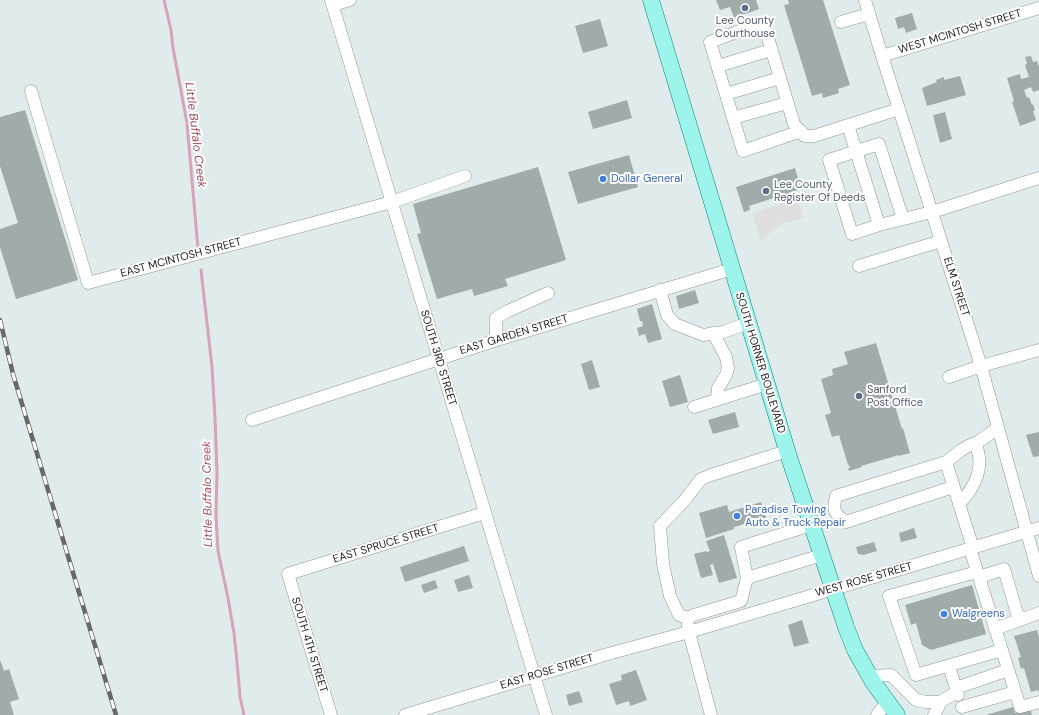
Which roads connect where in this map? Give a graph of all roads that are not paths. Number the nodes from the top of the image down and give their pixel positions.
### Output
1 (350, 0) edge
2 (651, 0) edge
3 (866, 0) edge
4 (332, 2) edge
5 (1039, 8) edge
6 (869, 14) junction
7 (841, 22) dead end
8 (771, 50) junction
9 (882, 56) junction
10 (718, 66) junction
11 (780, 78) junction
12 (31, 91) dead end
13 (726, 94) junction
14 (787, 103) junction
15 (899, 109) junction
16 (734, 118) junction
17 (848, 125) junction
18 (801, 132) junction
19 (856, 151) junction
20 (465, 176) dead end
21 (1039, 178) edge
22 (392, 202) junction
23 (932, 212) junction
24 (903, 219) junction
25 (879, 225) junction
26 (941, 241) junction
27 (859, 266) dead end
28 (732, 269) junction
29 (660, 290) junction
30 (548, 293) dead end
31 (748, 323) junction
32 (713, 334) junction
33 (498, 340) junction
34 (1039, 350) edge
35 (438, 358) junction
36 (981, 366) junction
37 (949, 377) dead end
38 (767, 384) junction
39 (717, 399) junction
40 (694, 407) dead end
41 (252, 420) dead end
42 (998, 428) junction
43 (975, 443) junction
44 (787, 451) junction
45 (946, 462) junction
46 (953, 487) junction
47 (959, 504) junction
48 (484, 513) junction
49 (811, 525) junction
50 (1039, 528) edge
51 (1027, 532) junction
52 (971, 548) junction
53 (822, 555) junction
54 (288, 574) joint
55 (978, 575) junction
56 (1039, 576) edge
57 (747, 578) junction
58 (833, 589) junction
59 (1039, 613) edge
60 (688, 618) junction
61 (1019, 620) junction
62 (995, 629) junction
63 (689, 632) junction
64 (1002, 650) junction
65 (948, 666) junction
66 (1008, 670) junction
67 (534, 676) junction
68 (869, 676) junction
69 (956, 690) junction
70 (1015, 692) junction
71 (887, 702) junction
72 (940, 702) junction
73 (1039, 702) edge
74 (963, 711) edge
75 (331, 715) edge
76 (405, 715) edge
77 (546, 715) edge
78 (711, 715) edge
79 (877, 715) edge
80 (897, 715) edge
81 (934, 715) edge

1 - 4 street
2 - 28 main road, SOUTH HORNER BOULEVARD
3 - 6 street, ELM STREET
4 - 22 street, SOUTH 3RD STREET
5 - 9 street, WEST MCINTOSH STREET
6 - 7 street
6 - 9 street, ELM STREET
8 - 10 street
8 - 10 street
8 - 11 street
9 - 15 street, ELM STREET
10 - 13 street
11 - 13 street
11 - 14 street
12 - 22 street, EAST MCINTOSH STREET
13 - 16 street
14 - 16 street
14 - 18 street
15 - 17 street
15 - 23 street, ELM STREET
16 - 18 street
17 - 18 street
17 - 19 street
19 - 24 street
19 - 25 street
19 - 25 street
20 - 22 street, EAST MCINTOSH STREET
21 - 23 street
22 - 35 street, SOUTH 3RD STREET
23 - 24 street
23 - 26 street, ELM STREET
24 - 25 street
26 - 27 street
26 - 36 street, ELM STREET
28 - 29 street, EAST GARDEN STREET
28 - 31 main road, SOUTH HORNER BOULEVARD
29 - 32 street
29 - 33 street, EAST GARDEN STREET
30 - 33 street
31 - 32 street
31 - 38 main road, SOUTH HORNER BOULEVARD
32 - 39 street
33 - 35 street, EAST GARDEN STREET
34 - 36 street
35 - 41 street, EAST GARDEN STREET
35 - 48 street, SOUTH 3RD STREET
36 - 37 street
36 - 42 street, ELM STREET
38 - 39 street
38 - 44 main road, SOUTH HORNER BOULEVARD
39 - 40 street
42 - 43 street
42 - 51 street, ELM STREET
43 - 45 street
43 - 47 street
44 - 49 main road, SOUTH HORNER BOULEVARD
44 - 60 street
45 - 46 street
45 - 46 street
46 - 47 street
47 - 52 street
48 - 54 street, EAST SPRUCE STREET
48 - 67 street, SOUTH 3RD STREET
49 - 53 main road, SOUTH HORNER BOULEVARD
49 - 57 street
50 - 51 street, WEST ROSE STREET
51 - 52 street, WEST ROSE STREET
51 - 56 street, ELM STREET
52 - 55 street
52 - 58 street, WEST ROSE STREET
53 - 57 street
53 - 58 main road, SOUTH HORNER BOULEVARD
54 - 75 street, SOUTH 4TH STREET
55 - 61 street
55 - 62 street
55 - 65 street
57 - 60 street
58 - 63 street, WEST ROSE STREET
58 - 68 main road, SOUTH HORNER BOULEVARD
59 - 61 street
60 - 63 street
61 - 62 street
62 - 64 street
63 - 67 street, EAST ROSE STREET
63 - 78 street
64 - 65 street
64 - 66 street
65 - 69 street
66 - 69 street
66 - 70 street
67 - 76 street, EAST ROSE STREET
67 - 77 street, SOUTH 3RD STREET
68 - 71 main road, SOUTH HORNER BOULEVARD
68 - 72 street
69 - 72 street
69 - 74 street
70 - 73 street
70 - 74 street
71 - 79 street
71 - 80 main road, SOUTH HORNER BOULEVARD
72 - 81 street

